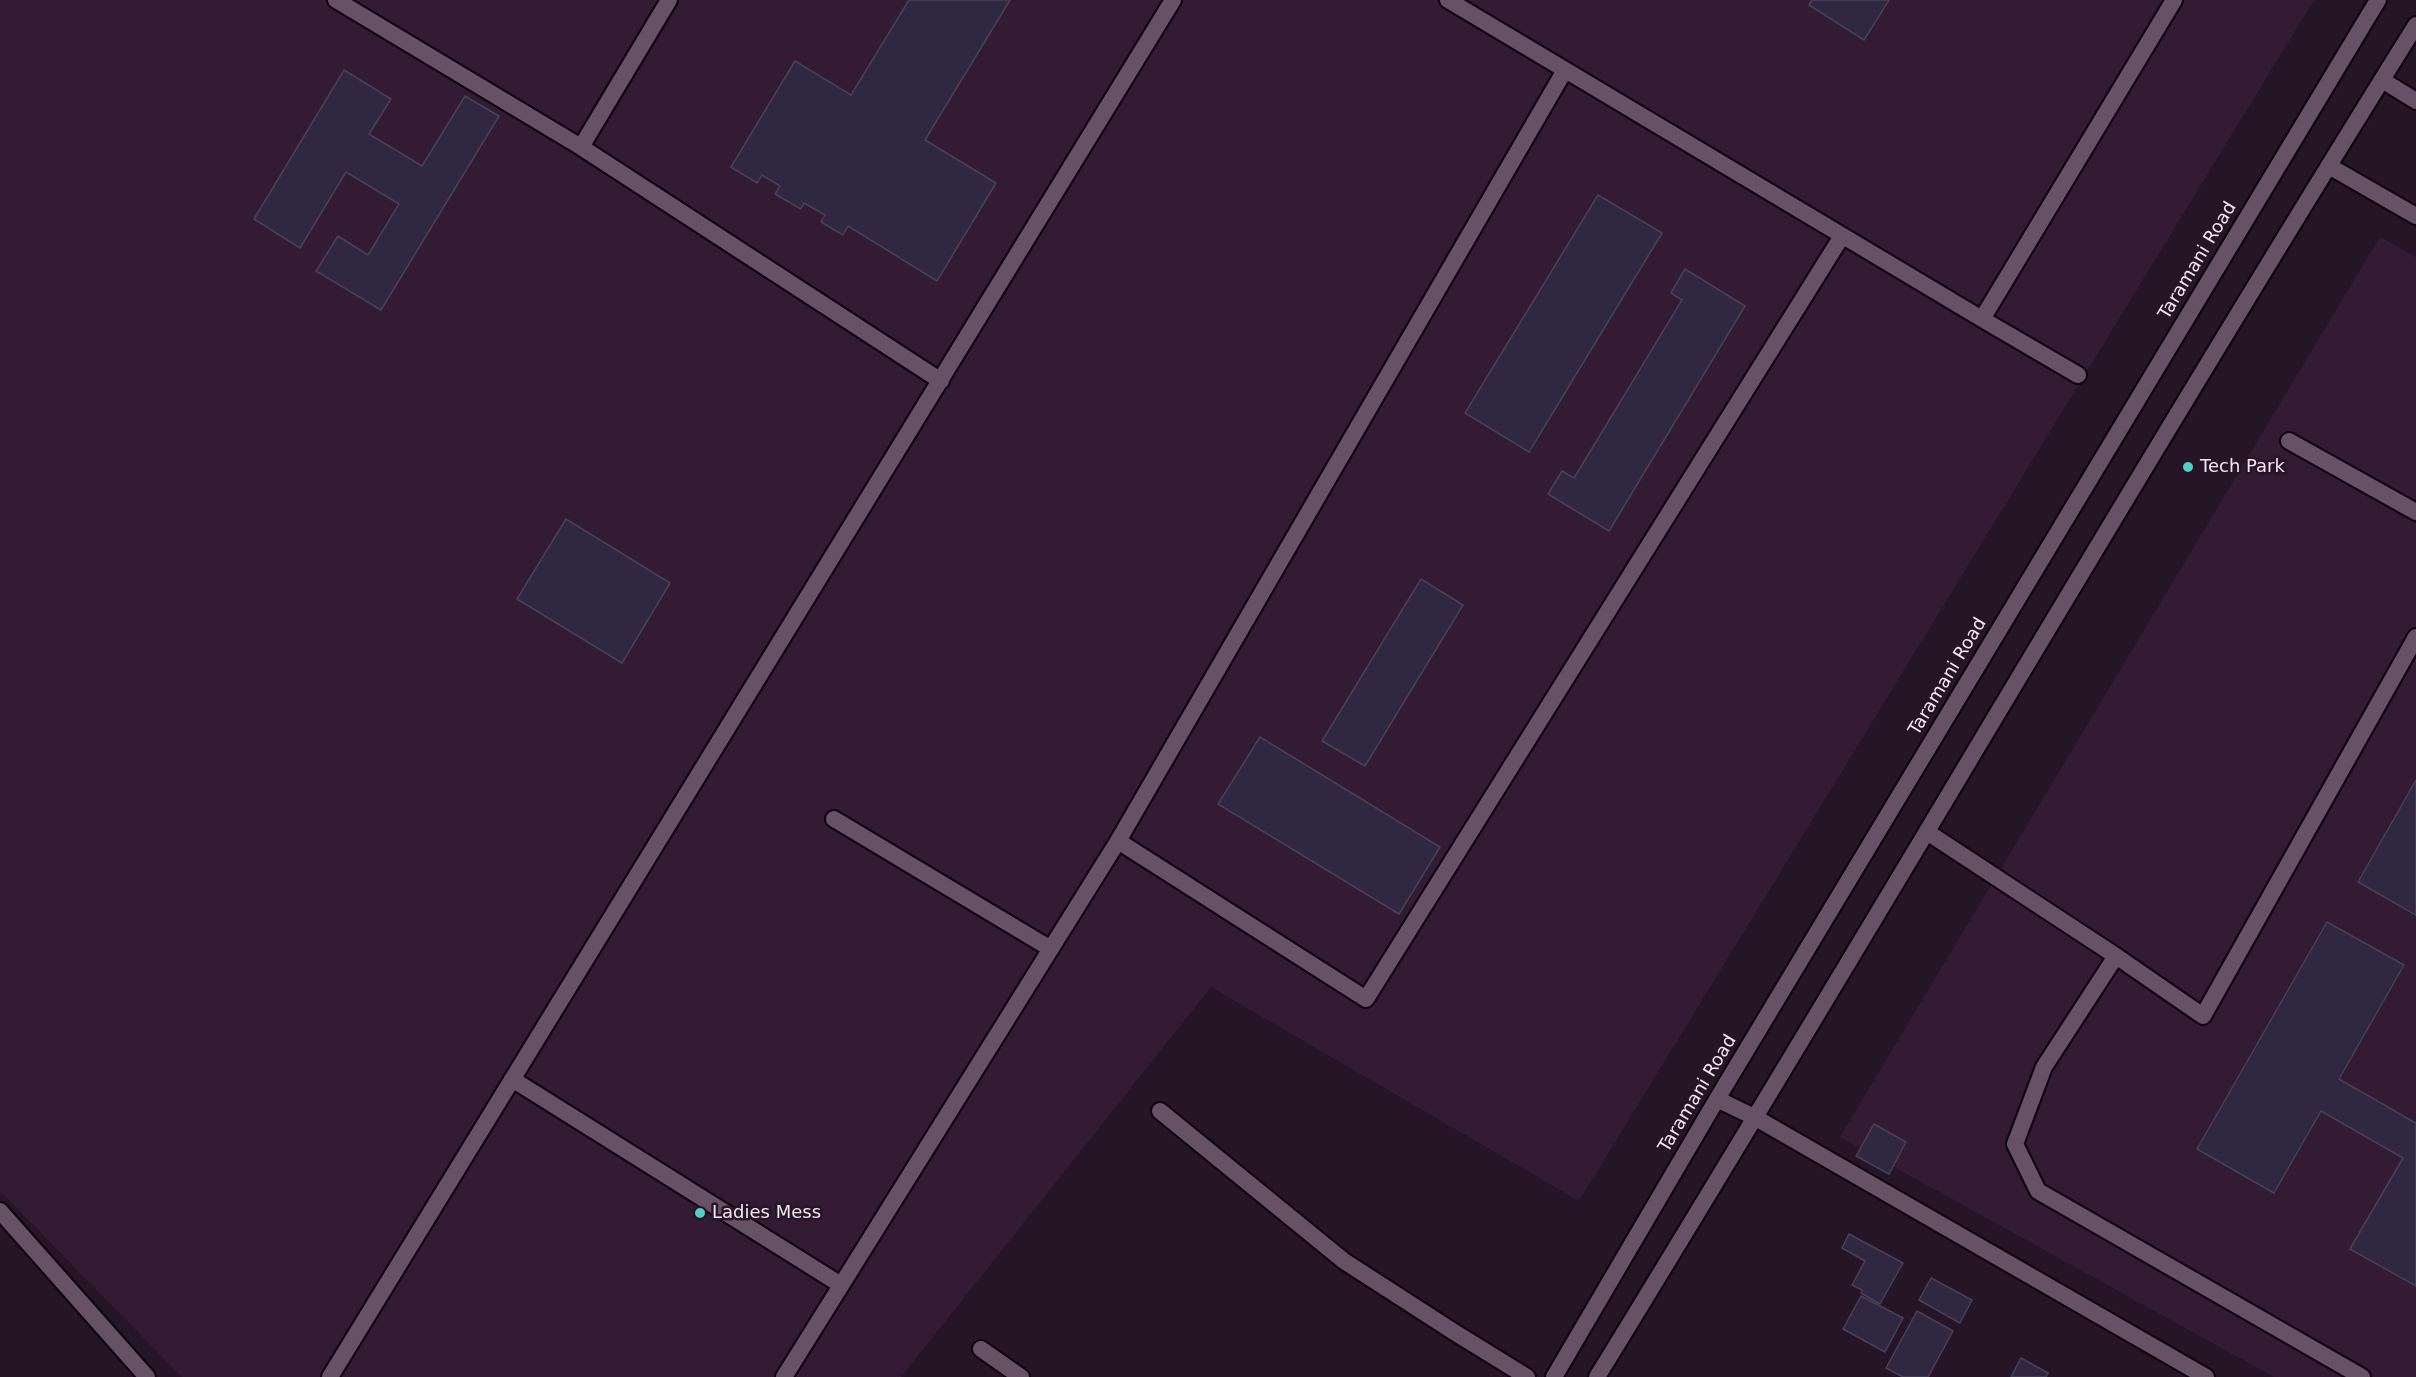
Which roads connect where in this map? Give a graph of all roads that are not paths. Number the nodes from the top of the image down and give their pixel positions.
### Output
1 (336, 0) edge
2 (669, 0) edge
3 (1173, 0) edge
4 (1448, 0) edge
5 (2174, 0) edge
6 (2378, 0) edge
7 (2415, 30) edge
8 (1565, 70) junction
9 (2382, 80) junction
10 (2416, 101) edge
11 (581, 147) junction
12 (2329, 166) junction
13 (2416, 216) edge
14 (1842, 236) junction
15 (1982, 319) junction
16 (2078, 375) dead end
17 (941, 381) junction
18 (2289, 441) dead end
19 (2416, 512) edge
20 (2416, 637) edge
21 (834, 819) dead end
22 (1927, 832) junction
23 (1118, 841) junction
24 (1051, 949) junction
25 (2116, 956) junction
26 (512, 1079) junction
27 (1717, 1099) junction
28 (1160, 1111) dead end
29 (1756, 1118) junction
30 (0, 1211) edge
31 (841, 1285) junction
32 (981, 1349) dead end
33 (147, 1377) edge
34 (330, 1377) edge
35 (784, 1377) edge
36 (1021, 1377) edge
37 (1527, 1377) edge
38 (1554, 1377) edge
39 (1597, 1377) edge
40 (2206, 1377) edge
41 (2362, 1377) edge

1 - 11 street
2 - 11 street
3 - 17 street
4 - 8 street
5 - 15 street
6 - 27 street, Taramani Road
7 - 9 street
8 - 14 street
8 - 23 street
9 - 10 street
9 - 12 street
11 - 17 street
12 - 13 street
12 - 22 street
14 - 15 street
14 - 23 street
15 - 16 street
17 - 26 street
18 - 19 street
20 - 25 street
21 - 24 street
22 - 25 street
22 - 29 street
23 - 24 street
24 - 31 street
25 - 41 street
26 - 31 street
26 - 34 street
27 - 29 street
27 - 38 street, Taramani Road
28 - 37 street
29 - 39 street
29 - 40 street
30 - 33 street
31 - 35 street
32 - 36 street

